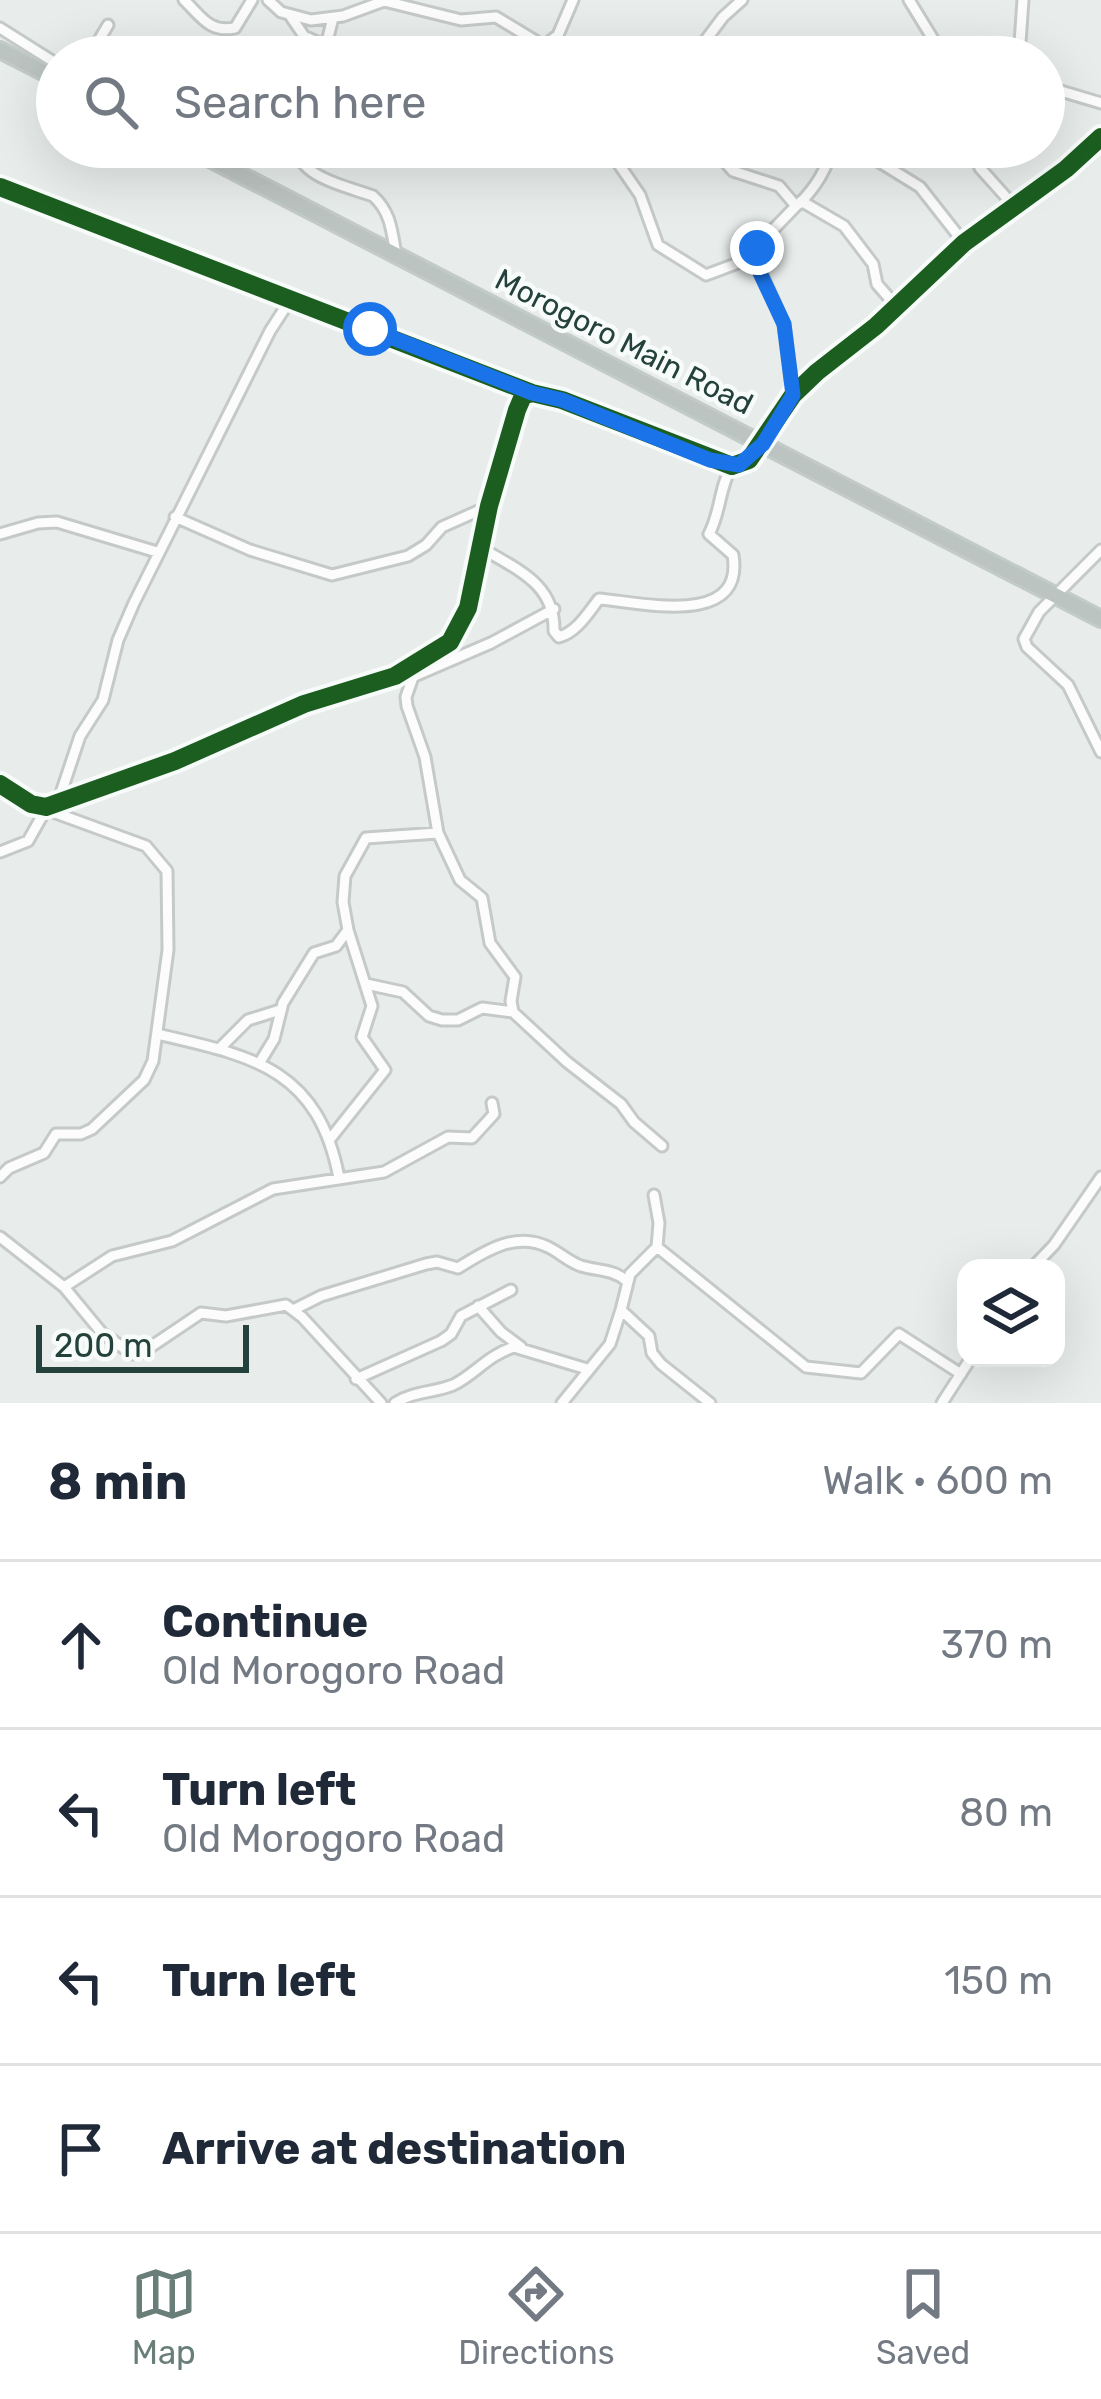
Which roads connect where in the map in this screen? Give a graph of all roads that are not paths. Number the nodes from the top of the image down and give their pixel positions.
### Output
1 (184, 0) edge
2 (251, 0) edge
3 (268, 0) edge
4 (573, 0) edge
5 (742, 0) edge
6 (1023, 0) edge
7 (914, 2) edge
8 (291, 16) junction
9 (333, 18) junction
10 (108, 25) dead end
11 (0, 28) edge
12 (101, 36) edge
13 (304, 36) edge
14 (329, 36) edge
15 (530, 36) edge
16 (557, 36) edge
17 (709, 36) edge
18 (933, 36) edge
19 (1020, 36) edge
20 (0, 50) edge
21 (36, 51) edge
22 (36, 68) edge
23 (1065, 93) edge
24 (1101, 104) edge
25 (1101, 137) edge
26 (1065, 166) edge
27 (228, 168) edge
28 (307, 168) edge
29 (621, 168) edge
30 (730, 168) edge
31 (823, 168) edge
32 (889, 168) edge
33 (980, 168) edge
34 (1062, 168) edge
35 (0, 187) edge
36 (799, 204) junction
37 (1014, 206) junction
38 (964, 243) junction
39 (396, 255) junction
40 (754, 257) junction
41 (290, 300) junction
42 (896, 307) junction
43 (532, 393) junction
44 (793, 395) junction
45 (763, 444) junction
46 (732, 466) junction
47 (489, 506) junction
48 (175, 517) junction
49 (0, 534) edge
50 (480, 547) junction
51 (1101, 550) edge
52 (157, 552) junction
53 (1059, 596) junction
54 (554, 609) junction
55 (1101, 619) edge
56 (395, 676) junction
57 (413, 677) junction
58 (1101, 752) edge
59 (0, 784) edge
60 (58, 802) junction
61 (43, 808) junction
62 (438, 832) junction
63 (0, 852) edge
64 (347, 930) junction
65 (366, 984) junction
66 (280, 1010) junction
67 (514, 1012) junction
68 (158, 1034) junction
69 (220, 1048) junction
70 (260, 1062) junction
71 (492, 1102) dead end
72 (330, 1139) junction
73 (662, 1146) dead end
74 (0, 1177) edge
75 (1101, 1177) edge
76 (339, 1178) junction
77 (654, 1195) dead end
78 (0, 1237) edge
79 (657, 1247) junction
80 (1041, 1259) edge
81 (627, 1281) junction
82 (64, 1287) junction
83 (511, 1290) dead end
84 (478, 1306) junction
85 (295, 1309) junction
86 (621, 1310) junction
87 (521, 1347) junction
88 (965, 1367) edge
89 (587, 1369) junction
90 (961, 1374) junction
91 (356, 1378) junction
92 (381, 1403) edge
93 (394, 1403) edge
94 (562, 1403) edge
95 (710, 1403) edge
96 (942, 1403) edge

1 - 2 street
3 - 8 street
4 - 16 street
5 - 17 street
6 - 19 street
7 - 18 street
8 - 9 street
8 - 13 street
9 - 14 street
9 - 15 street
10 - 12 street
11 - 21 street
20 - 22 highway
23 - 24 street
25 - 26 street
27 - 39 highway, Morogoro Main Road
28 - 39 street
29 - 40 street
30 - 36 street
31 - 36 street
32 - 38 street
33 - 37 street
34 - 37 street
35 - 41 street
36 - 40 street
36 - 42 street
37 - 38 street
38 - 42 street
39 - 45 highway, Morogoro Main Road
40 - 44 street
41 - 43 street
41 - 48 street
42 - 44 street
43 - 46 street
43 - 47 street
44 - 45 street
45 - 46 street
45 - 53 highway, Morogoro Main Road
46 - 54 street
47 - 48 street
47 - 50 street
48 - 52 street
49 - 52 street
50 - 54 street
50 - 56 street
51 - 53 street
52 - 60 street
53 - 55 highway, Morogoro Main Road
53 - 58 street
54 - 57 street
56 - 57 street
56 - 60 street
57 - 62 street
59 - 61 street
60 - 61 street
61 - 63 street
61 - 68 street
62 - 64 street
62 - 67 street
64 - 65 street
64 - 66 street
65 - 67 street
65 - 72 street
66 - 69 street
66 - 70 street
67 - 73 street
68 - 69 street
68 - 74 street
69 - 70 street
70 - 72 street
71 - 76 street
72 - 76 street
75 - 80 street
76 - 82 street
77 - 79 street
78 - 82 street
79 - 81 street
79 - 90 street
81 - 85 street
81 - 86 street
82 - 85 street
83 - 84 street
84 - 87 street
84 - 91 street
85 - 91 street
86 - 89 street
86 - 95 street
87 - 89 street
87 - 93 street
88 - 90 street
89 - 94 street
90 - 96 street
91 - 92 street

